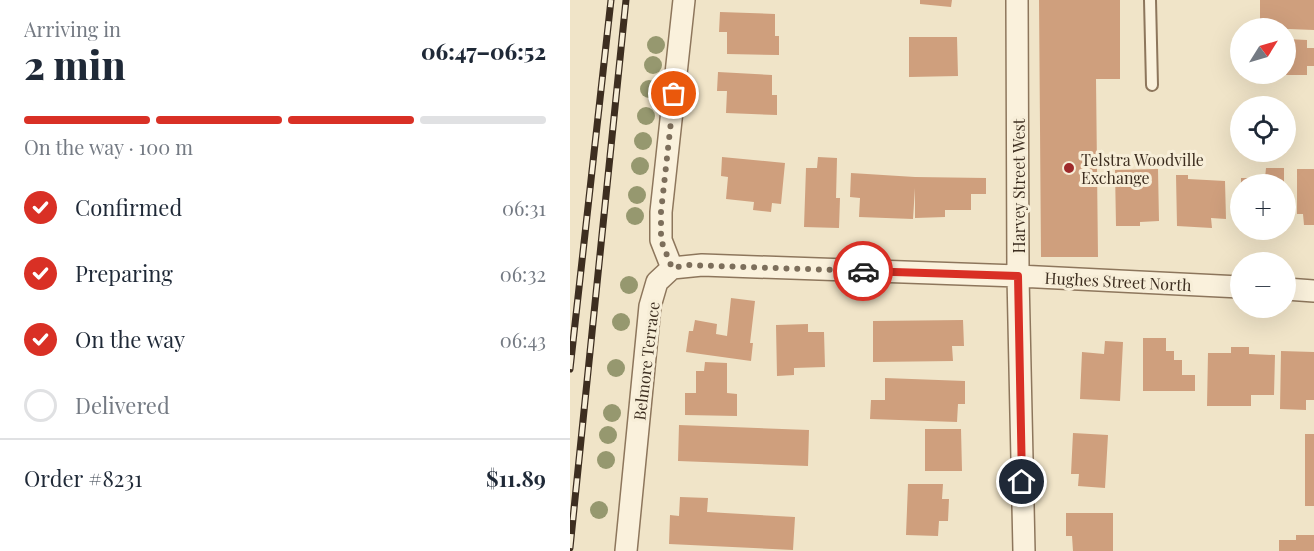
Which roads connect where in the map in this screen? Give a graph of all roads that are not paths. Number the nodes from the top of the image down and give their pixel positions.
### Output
1 (684, 0) edge
2 (1017, 0) edge
3 (1150, 0) edge
4 (1152, 85) dead end
5 (672, 268) junction
6 (1018, 276) junction
7 (1230, 287) edge
8 (1296, 290) edge
9 (1314, 291) edge
10 (626, 551) edge
11 (1024, 551) edge

1 - 5 street
2 - 6 street, Harvey Street West
3 - 4 lane
5 - 6 street, Hughes Street North
5 - 10 street, Belmore Terrace
6 - 7 street, Hughes Street North
6 - 11 street, Harvey Street West
8 - 9 street

